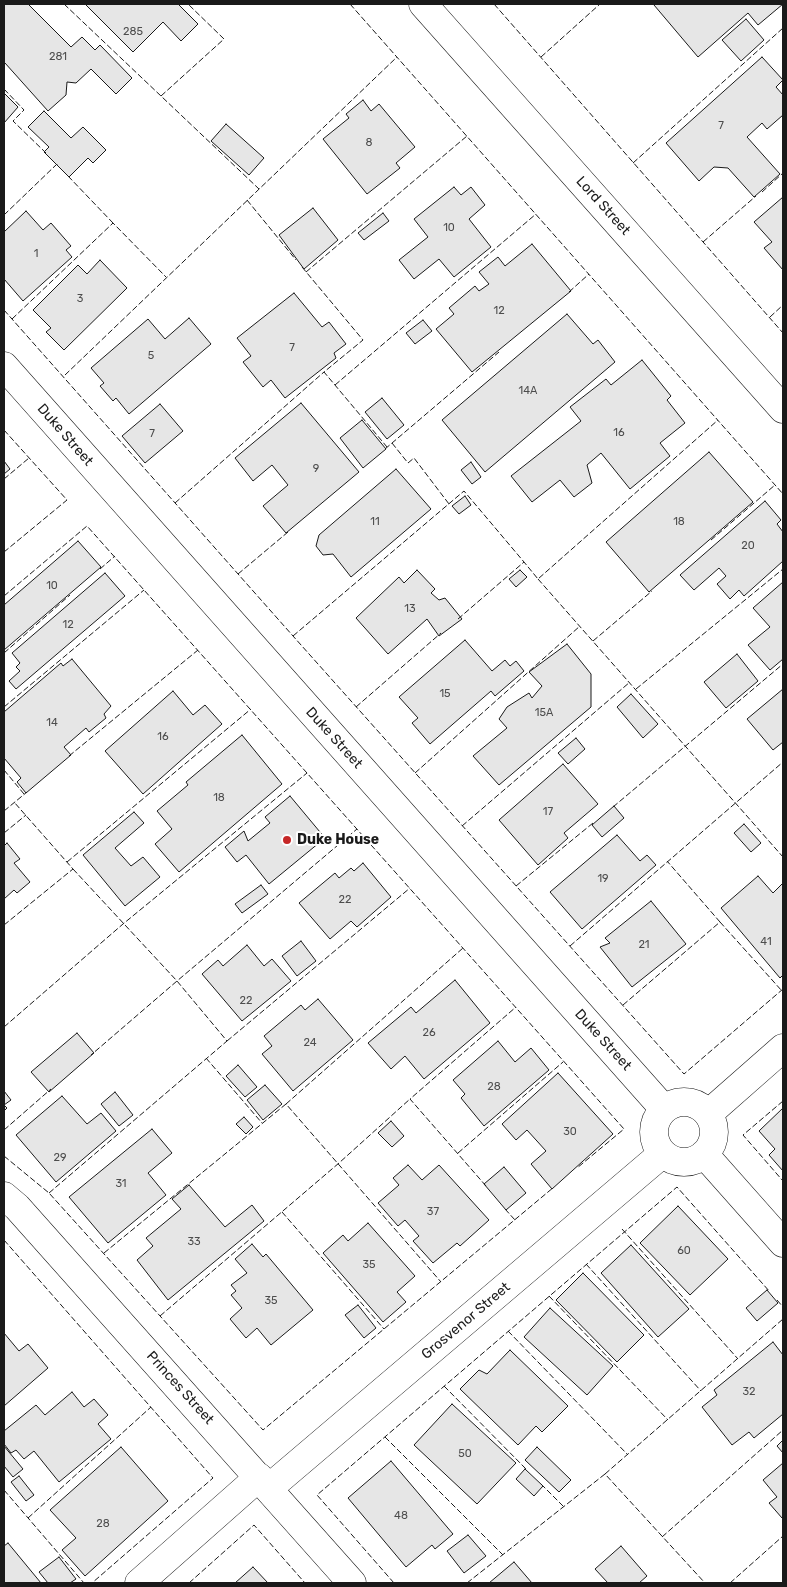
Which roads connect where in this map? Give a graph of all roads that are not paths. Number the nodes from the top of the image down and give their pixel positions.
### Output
1 (423, 4) edge
2 (4, 366) edge
3 (783, 409) edge
4 (783, 1048) edge
5 (664, 1109) junction
6 (708, 1114) junction
7 (662, 1154) junction
8 (704, 1154) junction
9 (4, 1196) edge
10 (783, 1243) edge
11 (264, 1482) junction
12 (139, 1583) edge
13 (352, 1583) edge

1 - 3 street, Lord Street
2 - 5 street, Duke Street
4 - 6 street
5 - 6 street
5 - 7 street
6 - 8 street
7 - 8 street
7 - 11 street, Grosvenor Street
8 - 10 street
9 - 11 street, Princes Street
11 - 12 street, Grosvenor Street
11 - 13 street, Princes Street

